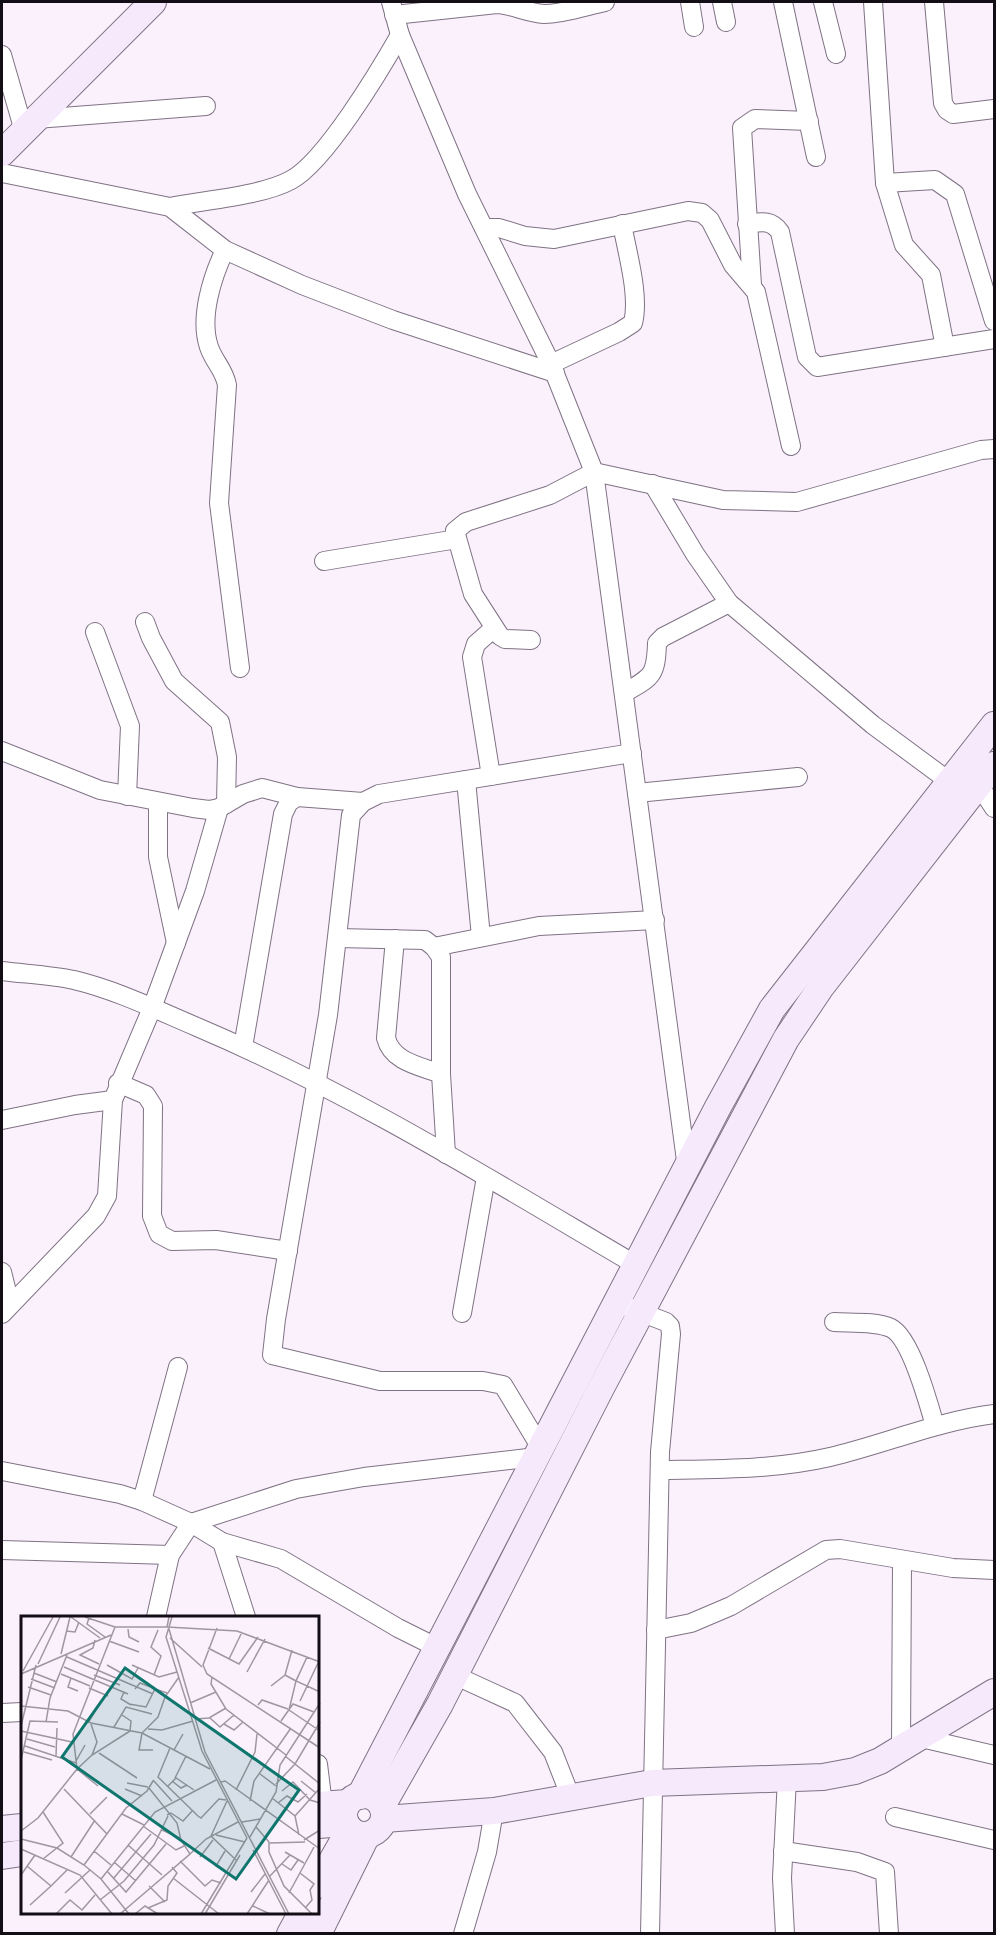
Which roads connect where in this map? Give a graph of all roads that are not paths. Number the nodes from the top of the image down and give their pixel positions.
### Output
1 (153, 2) edge
2 (605, 2) edge
3 (690, 2) edge
4 (722, 2) edge
5 (783, 2) edge
6 (823, 2) edge
7 (873, 2) edge
8 (934, 2) edge
9 (392, 8) edge
10 (726, 22) dead end
11 (694, 27) dead end
12 (400, 35) junction
13 (836, 54) dead end
14 (2, 55) edge
15 (206, 106) dead end
16 (994, 109) edge
17 (809, 121) junction
18 (30, 125) junction
19 (2, 153) edge
20 (816, 157) dead end
21 (2, 173) edge
22 (885, 183) junction
23 (170, 207) junction
24 (622, 224) junction
25 (747, 224) junction
26 (484, 228) junction
27 (225, 250) junction
28 (752, 285) junction
29 (994, 321) edge
30 (994, 339) edge
31 (945, 347) junction
32 (553, 369) junction
33 (791, 446) dead end
34 (994, 449) edge
35 (594, 471) junction
36 (653, 484) junction
37 (457, 539) junction
38 (324, 561) dead end
39 (729, 603) junction
40 (145, 622) dead end
41 (494, 628) junction
42 (94, 632) dead end
43 (531, 640) dead end
44 (240, 668) dead end
45 (624, 693) junction
46 (994, 725) edge
47 (2, 751) edge
48 (632, 753) junction
49 (987, 775) edge
50 (491, 776) junction
51 (798, 777) dead end
52 (466, 780) junction
53 (950, 782) junction
54 (637, 793) junction
55 (127, 796) junction
56 (297, 797) junction
57 (158, 802) junction
58 (363, 802) junction
59 (222, 806) junction
60 (994, 808) edge
61 (654, 920) junction
62 (481, 937) junction
63 (338, 938) junction
64 (395, 939) junction
65 (176, 943) junction
66 (434, 946) junction
67 (2, 971) edge
68 (152, 1008) junction
69 (243, 1047) junction
70 (441, 1074) junction
71 (316, 1083) junction
72 (116, 1091) junction
73 (2, 1120) edge
74 (446, 1154) junction
75 (687, 1168) junction
76 (486, 1177) junction
77 (288, 1251) junction
78 (636, 1265) junction
79 (2, 1272) edge
80 (617, 1303) junction
81 (6, 1309) edge
82 (641, 1312) junction
83 (462, 1313) dead end
84 (834, 1322) dead end
85 (178, 1367) dead end
86 (994, 1414) edge
87 (935, 1426) junction
88 (538, 1452) junction
89 (660, 1470) junction
90 (2, 1471) edge
91 (142, 1501) junction
92 (191, 1523) junction
93 (222, 1542) junction
94 (2, 1550) edge
95 (170, 1556) junction
96 (902, 1561) junction
97 (994, 1570) edge
98 (156, 1616) edge
99 (246, 1616) edge
100 (656, 1630) junction
101 (436, 1647) junction
102 (454, 1675) junction
103 (994, 1692) edge
104 (21, 1712) edge
105 (2, 1713) edge
106 (909, 1742) junction
107 (994, 1755) edge
108 (787, 1778) junction
109 (652, 1783) junction
110 (571, 1798) junction
111 (494, 1811) junction
112 (320, 1812) edge
113 (362, 1816) junction
114 (895, 1817) dead end
115 (21, 1827) edge
116 (2, 1829) edge
117 (994, 1840) edge
118 (783, 1851) junction
119 (21, 1853) edge
120 (2, 1856) edge
121 (320, 1882) edge
122 (301, 1914) edge
123 (290, 1934) edge
124 (318, 1934) edge
125 (463, 1934) edge
126 (650, 1934) edge
127 (785, 1934) edge
128 (889, 1934) edge

1 - 18 street
2 - 9 street
3 - 11 street
4 - 10 street
5 - 17 street
6 - 13 street
7 - 22 street
8 - 16 street
9 - 12 street
12 - 23 street
12 - 26 street
14 - 18 street
15 - 18 street
17 - 20 street
17 - 25 street
18 - 19 street
21 - 23 street
22 - 29 street
22 - 31 street
23 - 27 street
24 - 26 street
24 - 28 street
24 - 32 street
25 - 28 street
25 - 31 street
26 - 32 street
27 - 32 street
27 - 44 street
28 - 33 street
30 - 31 street
32 - 35 street
34 - 36 street
35 - 36 street
35 - 37 street
35 - 45 street
36 - 39 street
37 - 38 street
37 - 41 street
39 - 45 street
39 - 53 street
40 - 59 street
41 - 43 street
41 - 50 street
42 - 55 street
45 - 48 street
46 - 53 street
47 - 55 street
48 - 50 street
48 - 54 street
49 - 60 street
49 - 82 street
50 - 52 street
51 - 54 street
52 - 58 street
52 - 62 street
53 - 75 street
54 - 61 street
55 - 57 street
56 - 58 street
56 - 59 street
56 - 69 street
57 - 59 street
57 - 65 street
58 - 63 street
59 - 65 street
61 - 62 street
61 - 75 street
62 - 66 street
63 - 64 street
63 - 71 street
64 - 66 street
64 - 70 street
65 - 68 street
66 - 70 street
67 - 68 street
68 - 69 street
68 - 72 street
69 - 71 street
70 - 74 street
71 - 74 street
71 - 77 street
72 - 73 street
72 - 77 street
72 - 81 street
74 - 76 street
75 - 78 street
76 - 78 street
76 - 83 street
77 - 88 street
78 - 80 street
79 - 81 street
80 - 82 street
80 - 88 street
82 - 89 street
82 - 102 street
84 - 87 street
85 - 91 street
86 - 87 street
87 - 89 street
88 - 92 street
88 - 101 street
89 - 100 street
90 - 91 street
91 - 92 street
92 - 93 street
92 - 95 street
93 - 99 street
93 - 101 street
94 - 95 street
95 - 98 street
96 - 97 street
96 - 100 street
96 - 106 street
100 - 109 street
101 - 113 street
102 - 110 street
102 - 113 street
103 - 106 street
104 - 105 street
106 - 107 street
106 - 108 street
108 - 109 street
108 - 118 street
109 - 110 street
109 - 126 street
110 - 111 street
111 - 113 street
111 - 125 street
112 - 113 street
113 - 121 street
113 - 124 street
114 - 117 street
115 - 116 street
118 - 127 street
118 - 128 street
119 - 120 street
122 - 123 street

